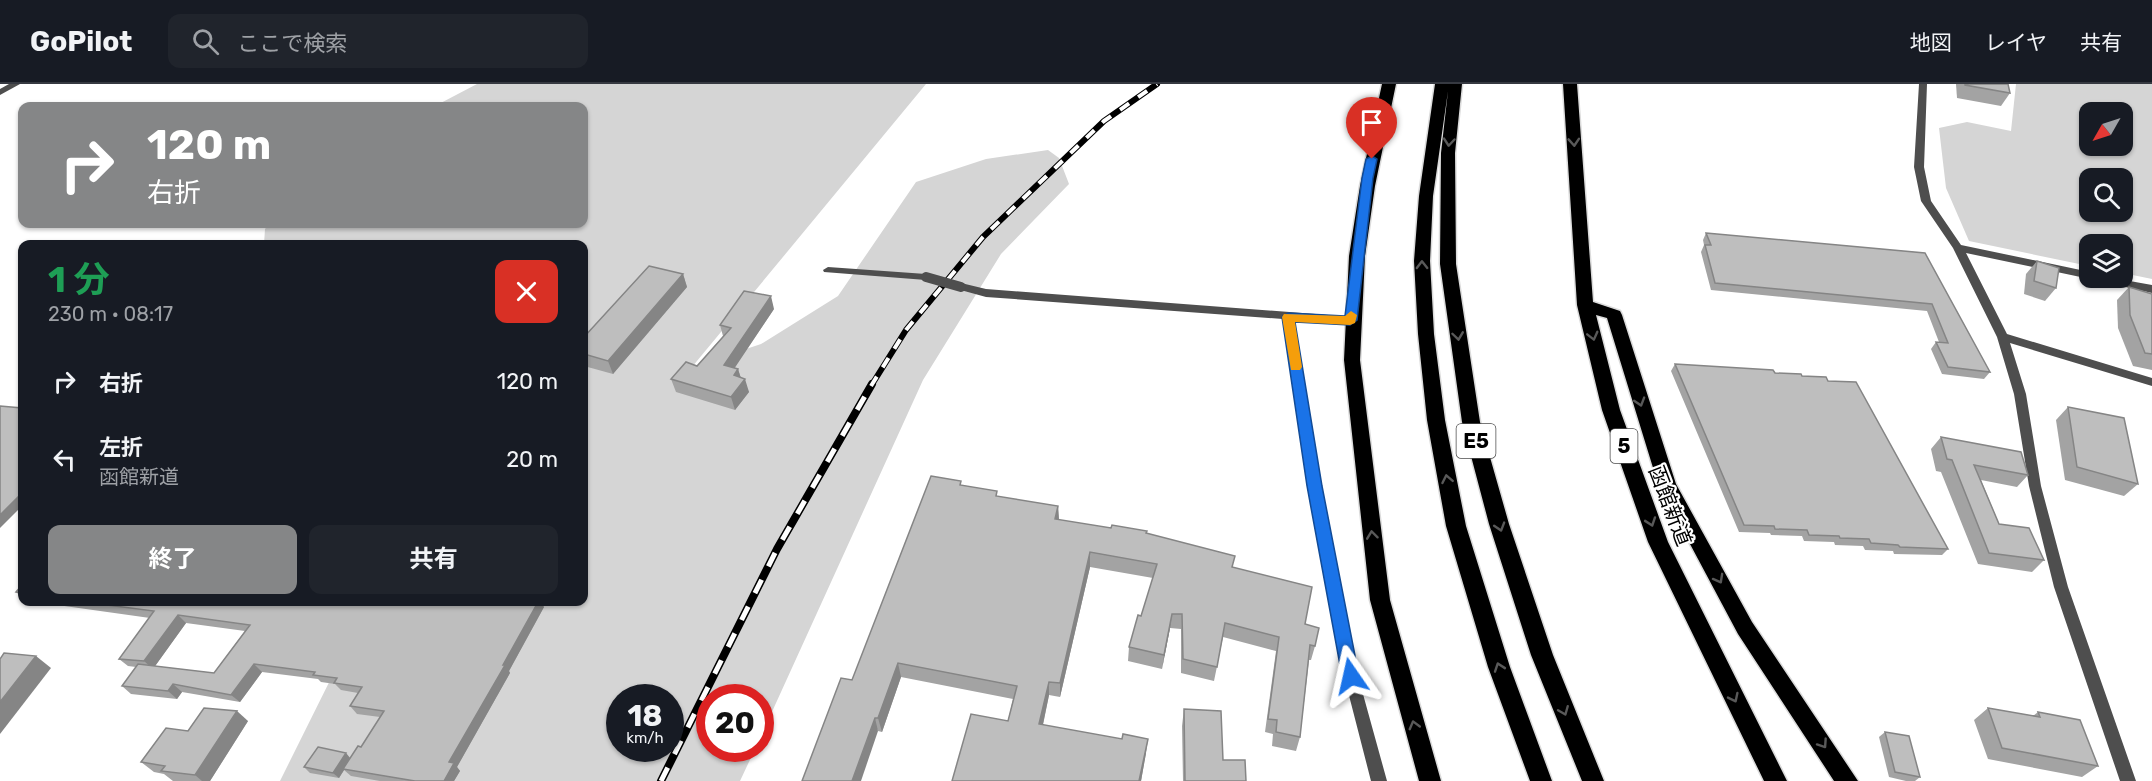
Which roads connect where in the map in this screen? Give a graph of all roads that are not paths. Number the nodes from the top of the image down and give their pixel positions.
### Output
1 (16, 84) edge
2 (1389, 84) edge
3 (1442, 84) edge
4 (1455, 84) edge
5 (1570, 84) edge
6 (1923, 84) edge
7 (0, 92) edge
8 (1958, 248) junction
9 (828, 270) dead end
10 (2079, 274) edge
11 (2133, 285) edge
12 (2152, 289) edge
13 (1585, 305) junction
14 (1288, 317) junction
15 (1350, 320) junction
16 (2003, 337) junction
17 (2152, 382) edge
18 (1379, 781) edge
19 (1430, 781) edge
20 (1541, 781) edge
21 (1593, 781) edge
22 (1776, 781) edge
23 (1847, 781) edge
24 (2128, 781) edge

1 - 7 street
2 - 15 highway
20 -> 3 highway, E5
4 -> 21 highway, E5
5 -> 13 highway, 函館新道 / 5
6 - 8 street
8 - 10 street
8 - 16 street
9 - 14 street, bridge
11 - 12 street
13 -> 22 highway, 函館新道 / 5
13 -> 23 highway
14 - 15 street
14 - 18 street
19 -> 15 highway
16 - 17 street
16 - 24 street

